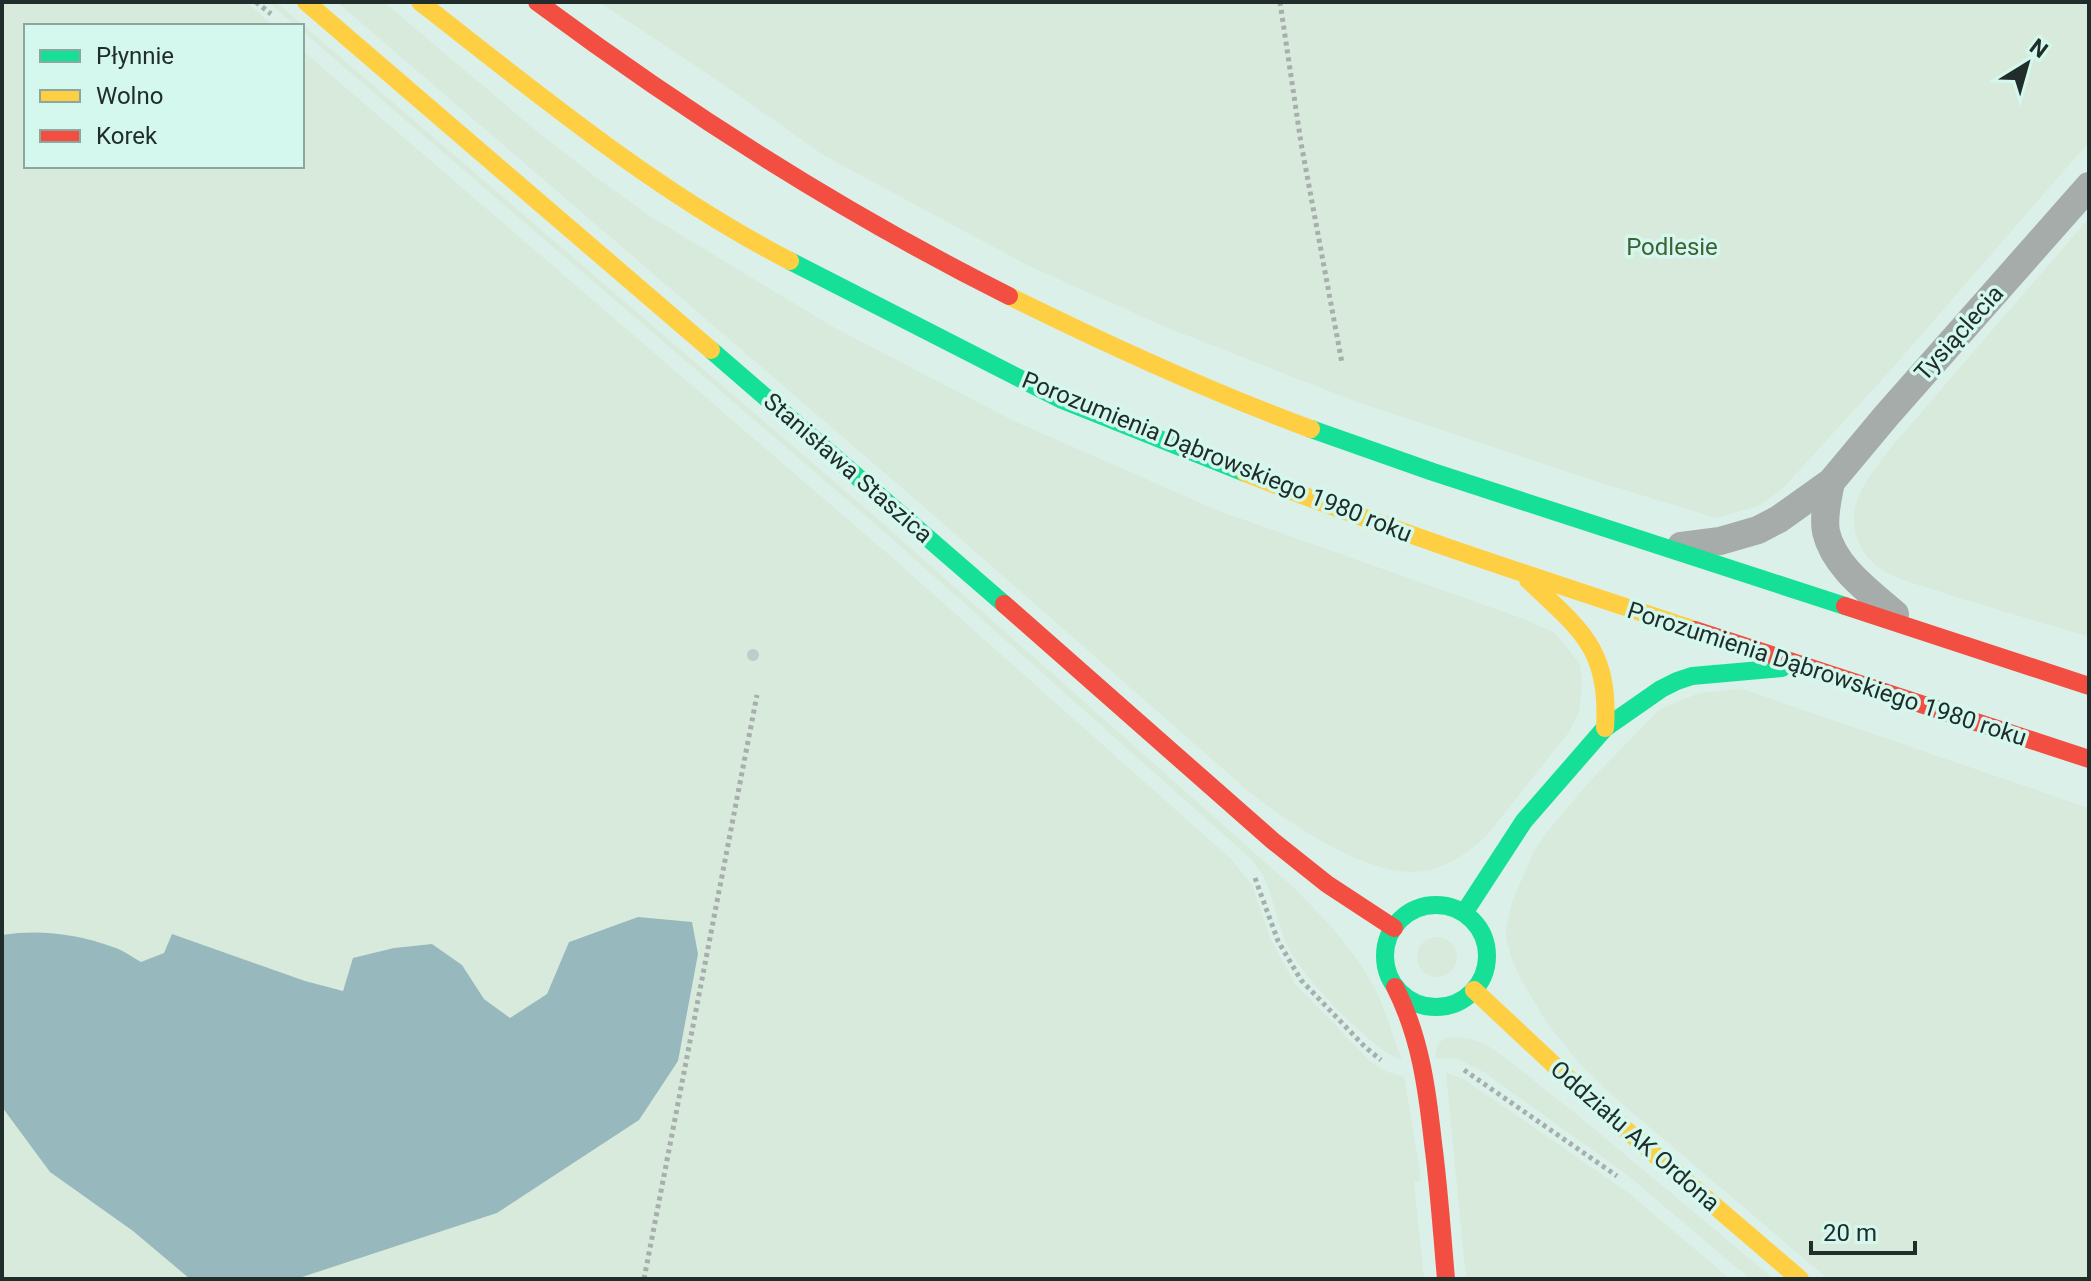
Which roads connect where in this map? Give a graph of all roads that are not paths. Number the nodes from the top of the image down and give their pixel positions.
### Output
1 (306, 2) edge
2 (420, 2) edge
3 (537, 2) edge
4 (2089, 186) edge
5 (1831, 482) junction
6 (1669, 548) junction
7 (1521, 573) junction
8 (1906, 625) junction
9 (1805, 666) junction
10 (2089, 686) edge
11 (1605, 728) junction
12 (2089, 759) edge
13 (1464, 913) junction
14 (1394, 928) junction
15 (1395, 987) junction
16 (1474, 990) junction
17 (1446, 1279) edge
18 (1800, 1279) edge

1 - 14 main road, Stanisława Staszica
2 - 7 main road, Porozumienia Dąbrowskiego 1980 roku
3 - 6 main road
4 - 5 street, Tysiąclecia
5 - 6 street, Tysiąclecia
5 - 8 street
6 - 8 main road
7 - 9 main road, Porozumienia Dąbrowskiego 1980 roku
7 - 11 main road
8 - 10 main road
9 - 11 main road
9 - 12 main road, Porozumienia Dąbrowskiego 1980 roku
11 - 13 main road
13 - 14 main road
13 - 16 main road
14 - 15 main road
15 - 16 main road
15 - 17 main road
16 - 18 main road, Oddziału AK Ordona

